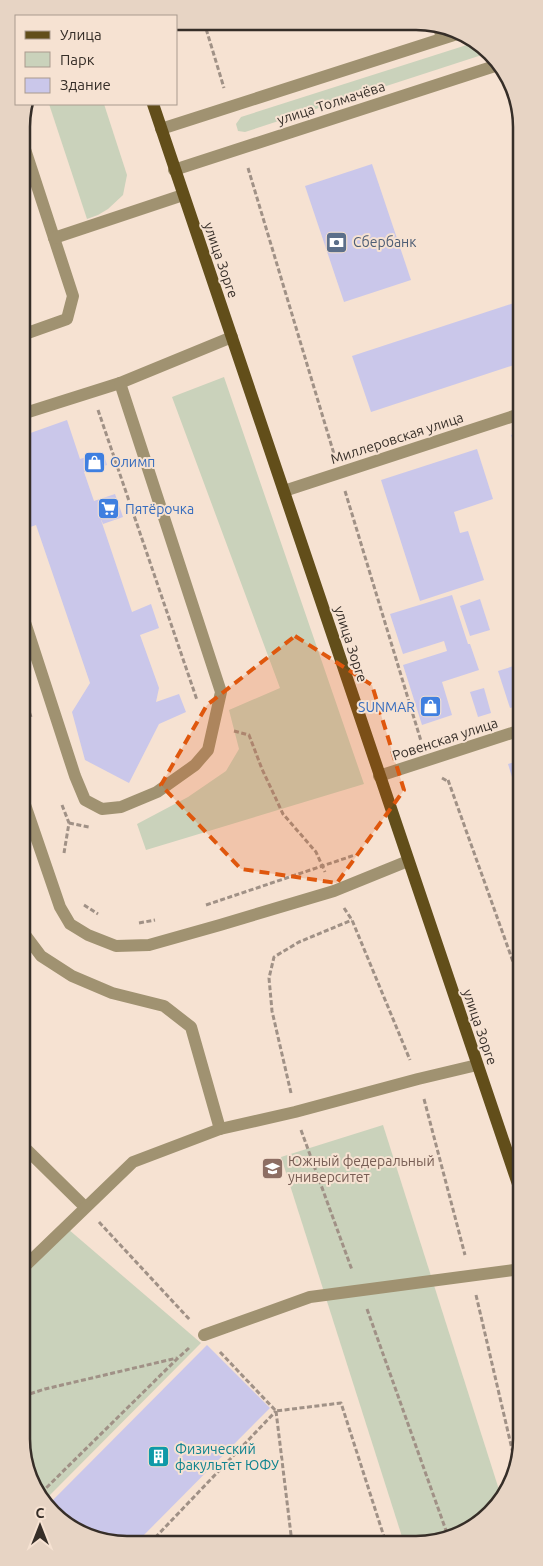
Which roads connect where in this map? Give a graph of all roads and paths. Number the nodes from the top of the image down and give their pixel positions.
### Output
1 (206, 30) edge
2 (441, 33) edge
3 (450, 36) edge
4 (442, 38) junction
5 (492, 66) edge
6 (153, 105) edge
7 (229, 107) junction
8 (161, 129) junction
9 (242, 148) junction
10 (30, 164) edge
11 (174, 170) junction
12 (183, 195) junction
13 (54, 238) junction
14 (30, 332) edge
15 (232, 337) junction
16 (120, 383) junction
17 (95, 402) dead end
18 (30, 411) edge
19 (513, 416) edge
20 (340, 473) junction
21 (284, 491) junction
22 (30, 638) edge
23 (30, 712) edge
24 (32, 717) dead end
25 (214, 721) junction
26 (233, 730) dead end
27 (513, 732) edge
28 (440, 757) junction
29 (427, 761) junction
30 (379, 776) junction
31 (59, 797) dead end
32 (30, 819) edge
33 (64, 854) dead end
34 (355, 855) dead end
35 (408, 861) junction
36 (322, 866) junction
37 (334, 891) junction
38 (84, 904) dead end
39 (202, 906) dead end
40 (103, 918) dead end
41 (157, 919) dead end
42 (352, 920) junction
43 (130, 924) dead end
44 (30, 941) edge
45 (513, 962) edge
46 (477, 1065) junction
47 (418, 1079) junction
48 (295, 1112) junction
49 (220, 1129) junction
50 (30, 1153) edge
51 (513, 1170) edge
52 (85, 1207) junction
53 (30, 1261) edge
54 (513, 1270) edge
55 (471, 1276) junction
56 (360, 1291) junction
57 (204, 1335) junction
58 (178, 1358) junction
59 (30, 1394) edge
60 (276, 1411) junction
61 (512, 1450) edge
62 (44, 1490) edge
63 (446, 1531) edge
64 (157, 1536) edge
65 (291, 1536) edge
66 (384, 1536) edge

1 - 7 path
2 - 4 street
3 - 4 street, улица Толмачёва
4 - 7 street, улица Толмачёва
5 - 9 street, улица Толмачёва
6 - 8 main road, улица Зорге
7 - 8 street, улица Толмачёва
8 - 11 main road, улица Зорге
9 - 11 street, улица Толмачёва
9 - 20 path
10 - 13 street
11 - 12 main road, улица Зорге
12 - 13 street
12 - 15 main road, улица Зорге
13 - 14 street
15 - 16 street
15 - 21 main road, улица Зорге
16 - 18 street
16 - 25 street
17 - 25 path
19 - 20 street, Миллеровская улица
20 - 21 street, Миллеровская улица
20 - 29 path
21 - 30 main road, улица Зорге
22 - 25 street
23 - 24 path
26 - 36 path
27 - 28 street, Ровенская улица
28 - 29 street, Ровенская улица
28 - 45 path
29 - 30 street, Ровенская улица
30 - 35 main road, улица Зорге
31 - 33 path
32 - 37 street
34 - 36 path
35 - 37 street
35 - 46 main road, улица Зорге
36 - 39 path
37 - 42 path
38 - 40 path
41 - 43 path
42 - 47 path
42 - 48 path
44 - 49 street
46 - 47 street
46 - 51 main road, улица Зорге
47 - 48 street
47 - 55 path
48 - 49 street
48 - 56 path
49 - 52 street
50 - 52 street
52 - 53 street
52 - 57 path
54 - 55 street
55 - 56 street
55 - 61 path
56 - 57 street
56 - 63 path
57 - 58 path
57 - 60 path
58 - 59 path
58 - 62 path
60 - 64 path
60 - 65 path
60 - 66 path

